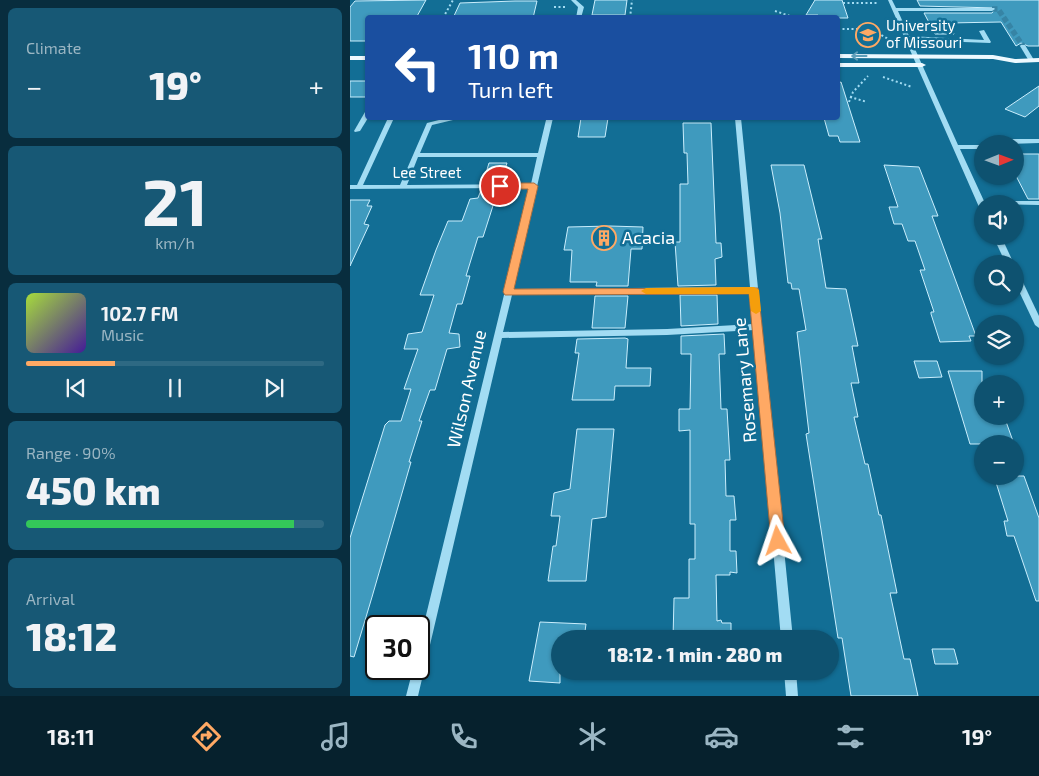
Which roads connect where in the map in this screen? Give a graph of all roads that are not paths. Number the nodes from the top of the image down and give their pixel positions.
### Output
1 (573, 0) edge
2 (890, 0) edge
3 (992, 9) tunnel mouth
4 (895, 10) junction
5 (579, 15) edge
6 (982, 31) dead end
7 (907, 38) junction
8 (1023, 46) tunnel mouth
9 (840, 56) edge
10 (915, 56) junction
11 (350, 58) edge
12 (365, 58) edge
13 (1014, 60) junction
14 (1035, 60) edge
15 (840, 65) edge
16 (919, 65) junction
17 (350, 66) edge
18 (365, 66) edge
19 (365, 117) edge
20 (390, 120) edge
21 (445, 120) edge
22 (550, 120) edge
23 (738, 120) edge
24 (357, 131) dead end
25 (1024, 141) edge
26 (1039, 141) edge
27 (956, 147) junction
28 (974, 147) edge
29 (416, 155) junction
30 (541, 155) junction
31 (534, 186) junction
32 (350, 187) edge
33 (359, 187) junction
34 (402, 187) junction
35 (978, 195) edge
36 (1024, 203) edge
37 (1039, 203) edge
38 (754, 290) junction
39 (508, 292) junction
40 (1024, 293) edge
41 (1039, 325) edge
42 (758, 327) junction
43 (498, 334) junction
44 (430, 621) edge
45 (786, 630) edge
46 (416, 680) edge
47 (791, 680) edge
48 (412, 696) edge
49 (792, 696) edge

1 - 5 street
2 - 4 street
3 - 4 street
4 - 7 street
6 - 7 street
7 - 10 street
8 - 14 street
10 -> 9 main road
10 - 13 main road
10 - 16 street
11 - 12 main road
13 - 14 main road
13 - 16 main road
15 - 16 main road
16 - 27 street
17 - 18 main road
19 - 24 street
20 - 33 street
21 - 29 street
22 - 30 street, Wilson Avenue
23 - 38 street, Rosemary Lane
25 - 26 street
27 - 28 street
27 - 35 street
29 - 30 street
29 - 34 street
30 - 31 street, Wilson Avenue
31 - 34 street, Lee Street
31 - 39 street, Wilson Avenue
32 - 33 street, Lee Street
33 - 34 street, Lee Street
36 - 37 street
38 - 39 street
38 - 42 street, Rosemary Lane
39 - 43 street, Wilson Avenue
40 - 41 street
42 - 43 street
42 - 45 street, Rosemary Lane
43 - 44 street, Wilson Avenue
46 - 48 street, Wilson Avenue
47 - 49 street

